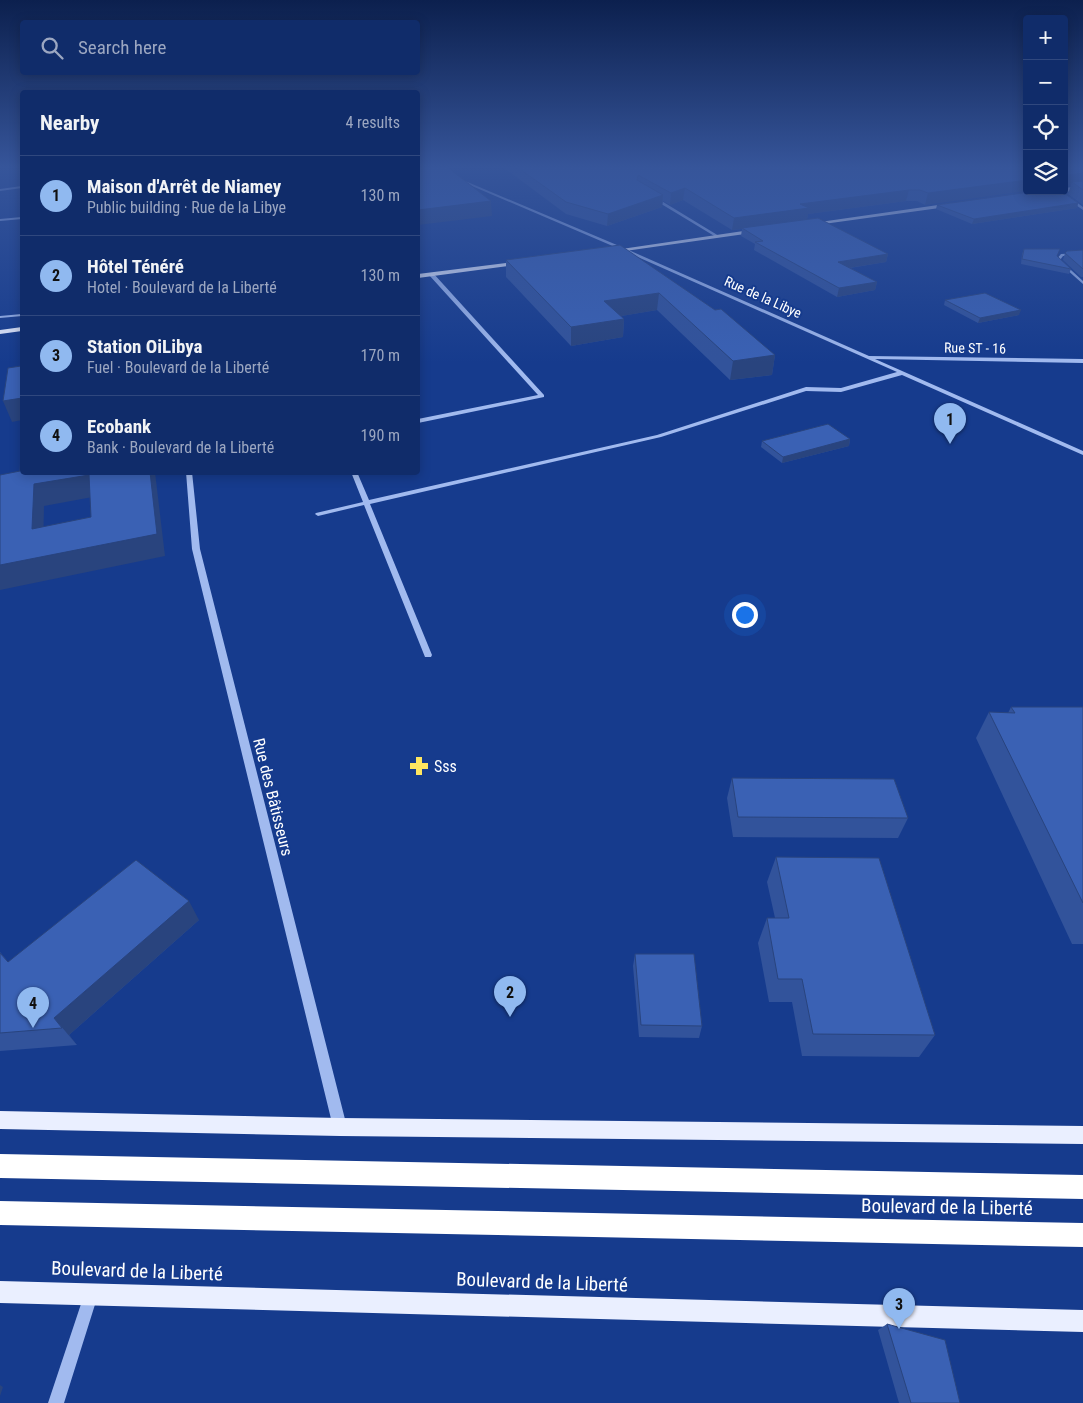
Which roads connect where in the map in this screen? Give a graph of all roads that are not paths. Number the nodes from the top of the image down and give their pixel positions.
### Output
1 (584, 232) edge
2 (712, 232) edge
3 (747, 232) edge
4 (718, 236) junction
5 (623, 249) junction
6 (604, 252) edge
7 (1083, 254) edge
8 (527, 262) edge
9 (431, 274) junction
10 (420, 276) edge
11 (1083, 283) edge
12 (20, 315) edge
13 (0, 318) edge
14 (20, 329) edge
15 (0, 332) edge
16 (868, 357) junction
17 (1083, 361) edge
18 (900, 373) junction
19 (420, 421) edge
20 (1083, 453) edge
21 (189, 475) edge
22 (355, 475) edge
23 (367, 504) junction
24 (318, 514) dead end
25 (428, 656) dead end
26 (0, 1120) edge
27 (340, 1127) junction
28 (1083, 1135) edge
29 (0, 1166) edge
30 (1083, 1187) edge
31 (0, 1213) edge
32 (1083, 1235) edge
33 (0, 1292) edge
34 (92, 1295) junction
35 (1083, 1321) edge
36 (56, 1403) edge

1 - 5 street, Rue de la Libye
2 - 4 street
3 - 4 main road
4 - 5 main road
5 - 6 main road
5 - 16 street, Rue de la Libye
7 - 11 street
8 - 9 main road
9 - 10 main road
9 - 19 street
12 - 13 street
14 - 15 main road
16 - 17 street, Rue ST - 16
16 - 18 street, Rue de la Libye
18 - 20 street, Rue de la Libye
18 - 23 street
21 - 27 street, Rue des Bâtisseurs
22 - 23 street
23 - 24 street
23 - 25 street
26 - 27 main road
27 - 28 main road
29 - 30 highway, Boulevard de la Liberté
31 - 32 highway, Boulevard de la Liberté
33 - 34 main road, Boulevard de la Liberté
34 - 35 main road, Boulevard de la Liberté
34 - 36 street

